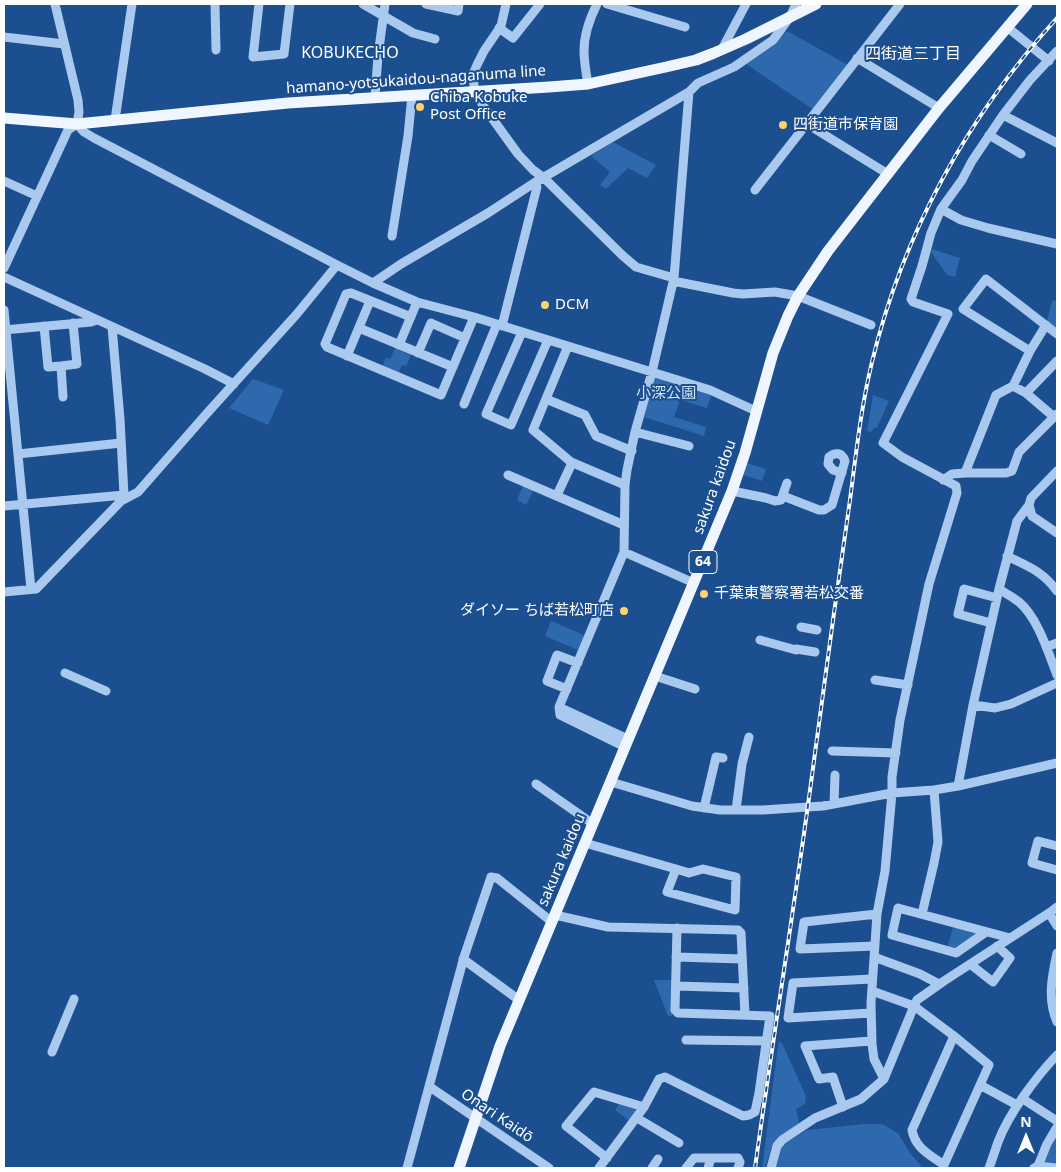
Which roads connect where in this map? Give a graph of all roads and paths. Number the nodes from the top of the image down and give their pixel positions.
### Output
1 (55, 4) edge
2 (132, 4) edge
3 (215, 4) edge
4 (259, 4) edge
5 (290, 4) edge
6 (363, 4) edge
7 (385, 4) edge
8 (426, 4) edge
9 (459, 4) edge
10 (506, 4) edge
11 (540, 4) edge
12 (597, 4) edge
13 (607, 4) edge
14 (746, 4) edge
15 (796, 4) edge
16 (816, 4) edge
17 (900, 4) edge
18 (1027, 4) edge
19 (383, 16) junction
20 (790, 17) junction
21 (685, 27) dead end
22 (1007, 27) junction
23 (499, 28) junction
24 (4, 37) edge
25 (435, 39) dead end
26 (64, 44) junction
27 (722, 49) junction
28 (216, 50) dead end
29 (1057, 51) edge
30 (857, 58) junction
31 (1048, 61) junction
32 (588, 84) junction
33 (476, 91) junction
34 (689, 92) junction
35 (412, 95) junction
36 (375, 97) junction
37 (939, 108) junction
38 (1003, 115) junction
39 (4, 118) edge
40 (115, 120) junction
41 (77, 124) junction
42 (807, 124) junction
43 (989, 135) junction
44 (1057, 143) edge
45 (1021, 154) dead end
46 (888, 174) junction
47 (544, 178) junction
48 (4, 181) edge
49 (534, 183) junction
50 (755, 190) dead end
51 (37, 196) junction
52 (941, 209) junction
53 (392, 236) dead end
54 (1057, 244) edge
55 (337, 265) junction
56 (4, 268) edge
57 (4, 277) edge
58 (674, 280) junction
59 (373, 283) junction
60 (798, 296) junction
61 (370, 300) junction
62 (417, 302) junction
63 (4, 310) edge
64 (474, 317) junction
65 (411, 318) junction
66 (97, 320) junction
67 (73, 323) junction
68 (871, 324) dead end
69 (500, 325) junction
70 (1046, 325) junction
71 (44, 326) junction
72 (112, 326) junction
73 (359, 328) junction
74 (5, 330) edge
75 (522, 332) junction
76 (1057, 334) edge
77 (465, 338) junction
78 (548, 340) junction
79 (400, 345) junction
80 (568, 346) junction
81 (1030, 351) junction
82 (418, 353) junction
83 (347, 356) junction
84 (1057, 361) edge
85 (61, 366) junction
86 (452, 367) junction
87 (652, 372) junction
88 (7, 379) edge
89 (234, 384) junction
90 (1013, 386) junction
91 (1026, 393) junction
92 (63, 398) dead end
93 (546, 399) junction
94 (464, 404) dead end
95 (756, 412) junction
96 (1056, 415) edge
97 (635, 432) junction
98 (121, 443) junction
99 (689, 446) dead end
100 (632, 451) junction
101 (18, 454) junction
102 (572, 462) junction
103 (1057, 471) edge
104 (842, 473) dead end
105 (965, 473) junction
106 (508, 475) dead end
107 (943, 480) junction
108 (787, 483) dead end
109 (625, 486) junction
110 (732, 491) junction
111 (557, 495) junction
112 (127, 496) junction
113 (783, 496) junction
114 (23, 504) junction
115 (1029, 505) junction
116 (4, 506) edge
117 (624, 525) junction
118 (1057, 533) edge
119 (624, 552) junction
120 (1007, 556) junction
121 (694, 583) junction
122 (31, 589) junction
123 (4, 592) edge
124 (1057, 592) edge
125 (998, 594) junction
126 (991, 623) junction
127 (801, 627) dead end
128 (817, 630) dead end
129 (760, 640) dead end
130 (1057, 643) edge
131 (1046, 648) junction
132 (815, 652) dead end
133 (578, 663) junction
134 (65, 673) dead end
135 (1057, 675) edge
136 (655, 676) junction
137 (875, 680) dead end
138 (1057, 683) edge
139 (908, 685) junction
140 (566, 689) junction
141 (695, 689) dead end
142 (106, 691) dead end
143 (974, 705) junction
144 (749, 737) dead end
145 (627, 743) junction
146 (832, 751) dead end
147 (896, 753) junction
148 (723, 758) dead end
149 (1057, 763) edge
150 (834, 775) dead end
151 (611, 782) junction
152 (536, 784) dead end
153 (958, 786) junction
154 (934, 790) junction
155 (892, 793) junction
156 (834, 804) junction
157 (704, 808) junction
158 (736, 810) junction
159 (593, 824) junction
160 (585, 843) junction
161 (1057, 846) edge
162 (676, 869) junction
163 (1057, 870) edge
164 (1057, 907) edge
165 (1049, 913) junction
166 (877, 914) junction
167 (922, 914) junction
168 (553, 919) junction
169 (1057, 926) edge
170 (677, 928) junction
171 (986, 932) junction
172 (1010, 938) junction
173 (874, 946) junction
174 (997, 946) junction
175 (1057, 953) edge
176 (874, 957) junction
177 (676, 958) junction
178 (463, 959) junction
179 (742, 959) junction
180 (970, 964) junction
181 (872, 979) junction
182 (939, 984) junction
183 (676, 986) junction
184 (744, 988) junction
185 (872, 991) junction
186 (74, 999) dead end
187 (519, 1000) junction
188 (1054, 1001) edge
189 (914, 1006) junction
190 (871, 1013) junction
191 (745, 1015) junction
192 (1057, 1022) edge
193 (954, 1036) junction
194 (686, 1040) dead end
195 (871, 1041) junction
196 (767, 1042) junction
197 (52, 1052) dead end
198 (1057, 1055) edge
199 (884, 1079) junction
200 (980, 1085) junction
201 (430, 1087) junction
202 (1020, 1102) junction
203 (644, 1107) junction
204 (843, 1107) junction
205 (476, 1118) junction
206 (637, 1118) junction
207 (1057, 1121) edge
208 (1057, 1127) edge
209 (678, 1140) dead end
210 (607, 1158) junction
211 (711, 1158) junction
212 (1036, 1167) edge
213 (407, 1168) edge
214 (461, 1168) edge
215 (549, 1168) edge
216 (599, 1168) edge
217 (686, 1168) edge
218 (708, 1168) edge
219 (738, 1168) edge
220 (771, 1168) edge
221 (989, 1168) edge
222 (1057, 1168) edge

1 - 26 street
2 - 40 street
3 - 28 street
4 - 5 street
6 - 19 street
7 - 19 street
8 - 9 street
10 - 23 street
11 - 23 street
12 - 32 street
13 - 21 street
14 - 27 street
15 - 20 street
16 - 20 main road, hamano-yotsukaidou-naganuma line
17 - 30 street
18 - 22 main road, sakura kaidou / 64
19 - 25 street
19 - 36 street
20 - 27 main road, hamano-yotsukaidou-naganuma line
20 - 34 street
22 - 31 street
22 - 37 main road, sakura kaidou / 64
23 - 33 street
24 - 26 street
26 - 41 street
27 - 32 main road, hamano-yotsukaidou-naganuma line
29 - 31 street
30 - 37 street
30 - 42 street
31 - 38 street
32 - 33 main road, hamano-yotsukaidou-naganuma line
33 - 35 main road, hamano-yotsukaidou-naganuma line
33 - 47 street
34 - 47 street
34 - 58 street
35 - 36 main road, hamano-yotsukaidou-naganuma line
35 - 53 street
36 - 40 main road, hamano-yotsukaidou-naganuma line
37 - 46 main road, sakura kaidou / 64
38 - 43 street
38 - 44 street
39 - 41 main road, hamano-yotsukaidou-naganuma line
40 - 41 main road, hamano-yotsukaidou-naganuma line
41 - 51 street
41 - 55 street
42 - 46 street
42 - 50 street
43 - 45 street
43 - 52 street
46 - 60 main road, sakura kaidou / 64
47 - 49 street
47 - 58 street
48 - 51 street
49 - 59 street
49 - 69 street
51 - 56 street
52 - 54 street
52 - 107 street
55 - 59 street
55 - 89 street
57 - 66 street
58 - 60 street
58 - 87 street
59 - 62 street
60 - 68 street
60 - 95 main road, sakura kaidou / 64
61 - 65 street
61 - 73 street
61 - 83 street
62 - 64 street
62 - 65 street
63 - 74 street
64 - 69 street
64 - 77 street
65 - 79 street
66 - 67 street
66 - 72 street
67 - 71 street
67 - 85 street
69 - 75 street
69 - 94 street
70 - 76 street
70 - 81 street
70 - 81 street
71 - 74 street
71 - 85 street
72 - 89 street
72 - 98 street
73 - 79 street
73 - 83 street
74 - 88 street
75 - 78 street
75 - 78 street
77 - 82 street
77 - 86 street
78 - 80 street
79 - 82 street
80 - 87 street
80 - 93 street
81 - 90 street
82 - 86 street
83 - 86 street
84 - 91 street
85 - 92 street
87 - 95 street
87 - 97 street
88 - 101 street
89 - 112 street
90 - 91 street
90 - 105 street
91 - 96 street
93 - 100 street
93 - 102 street
95 - 110 main road, sakura kaidou / 64
96 - 105 street
97 - 99 street
97 - 100 street
98 - 101 street
98 - 112 street
100 - 109 street
101 - 114 street
102 - 109 street
102 - 111 street
103 - 115 street
104 - 113 street
105 - 107 street
106 - 111 street
107 - 139 street
108 - 113 street
109 - 117 street
110 - 113 street
110 - 121 main road, sakura kaidou / 64
111 - 117 street
112 - 114 street
112 - 122 street
114 - 116 street
114 - 122 street
115 - 118 street
115 - 120 street
117 - 119 street
119 - 121 street
119 - 133 street
120 - 124 street
120 - 125 street
121 - 136 main road, sakura kaidou / 64
122 - 123 street
125 - 126 street
125 - 126 street
125 - 131 street
126 - 143 street
127 - 128 street
129 - 132 street
130 - 131 street
131 - 135 street
133 - 140 street
133 - 140 street
134 - 142 street
136 - 141 street
136 - 145 main road, sakura kaidou / 64
137 - 139 street
138 - 143 street
139 - 147 street
140 - 145 street
143 - 153 street
144 - 158 street
145 - 151 main road, sakura kaidou / 64
146 - 147 street
147 - 155 street
148 - 157 street
149 - 153 street
150 - 156 street
151 - 157 street
151 - 159 main road, sakura kaidou / 64
152 - 159 street
153 - 154 street
154 - 155 street
154 - 167 street
155 - 156 street
155 - 166 street
156 - 158 street
157 - 158 street
159 - 160 main road, sakura kaidou / 64
160 - 162 street
160 - 168 main road, sakura kaidou / 64
161 - 163 street
162 - 162 street
164 - 165 street
165 - 169 street
165 - 172 street
166 - 173 street
166 - 173 street
167 - 171 street
167 - 171 street
168 - 170 street
168 - 178 street
168 - 187 main road, sakura kaidou / 64
170 - 177 street
170 - 179 street
171 - 172 street
172 - 174 street
173 - 176 street
174 - 180 street
174 - 180 street
175 - 188 street
176 - 181 street
176 - 182 street
177 - 179 street
177 - 183 street
178 - 187 street
178 - 201 street
179 - 184 street
180 - 182 street
181 - 185 street
181 - 190 street
182 - 189 street
183 - 184 street
183 - 191 street
184 - 191 street
185 - 189 street
185 - 190 street
186 - 197 street
187 - 205 main road, sakura kaidou / 64
188 - 192 street
189 - 193 street
189 - 199 street
190 - 195 street
191 - 196 street
193 - 200 street
193 - 200 street
194 - 196 street
195 - 199 street
195 - 204 street
196 - 203 street
198 - 202 street
199 - 204 street
200 - 202 street
201 - 205 street, Onari Kaidō
201 - 213 street
202 - 207 street
202 - 221 street
203 - 206 street
203 - 210 street
204 - 220 street
205 - 214 main road, sakura kaidou / 64
205 - 215 street, Onari Kaidō
206 - 209 street
206 - 210 street
208 - 212 street
210 - 216 street
211 - 217 street
211 - 218 street
211 - 219 street
212 - 222 street

